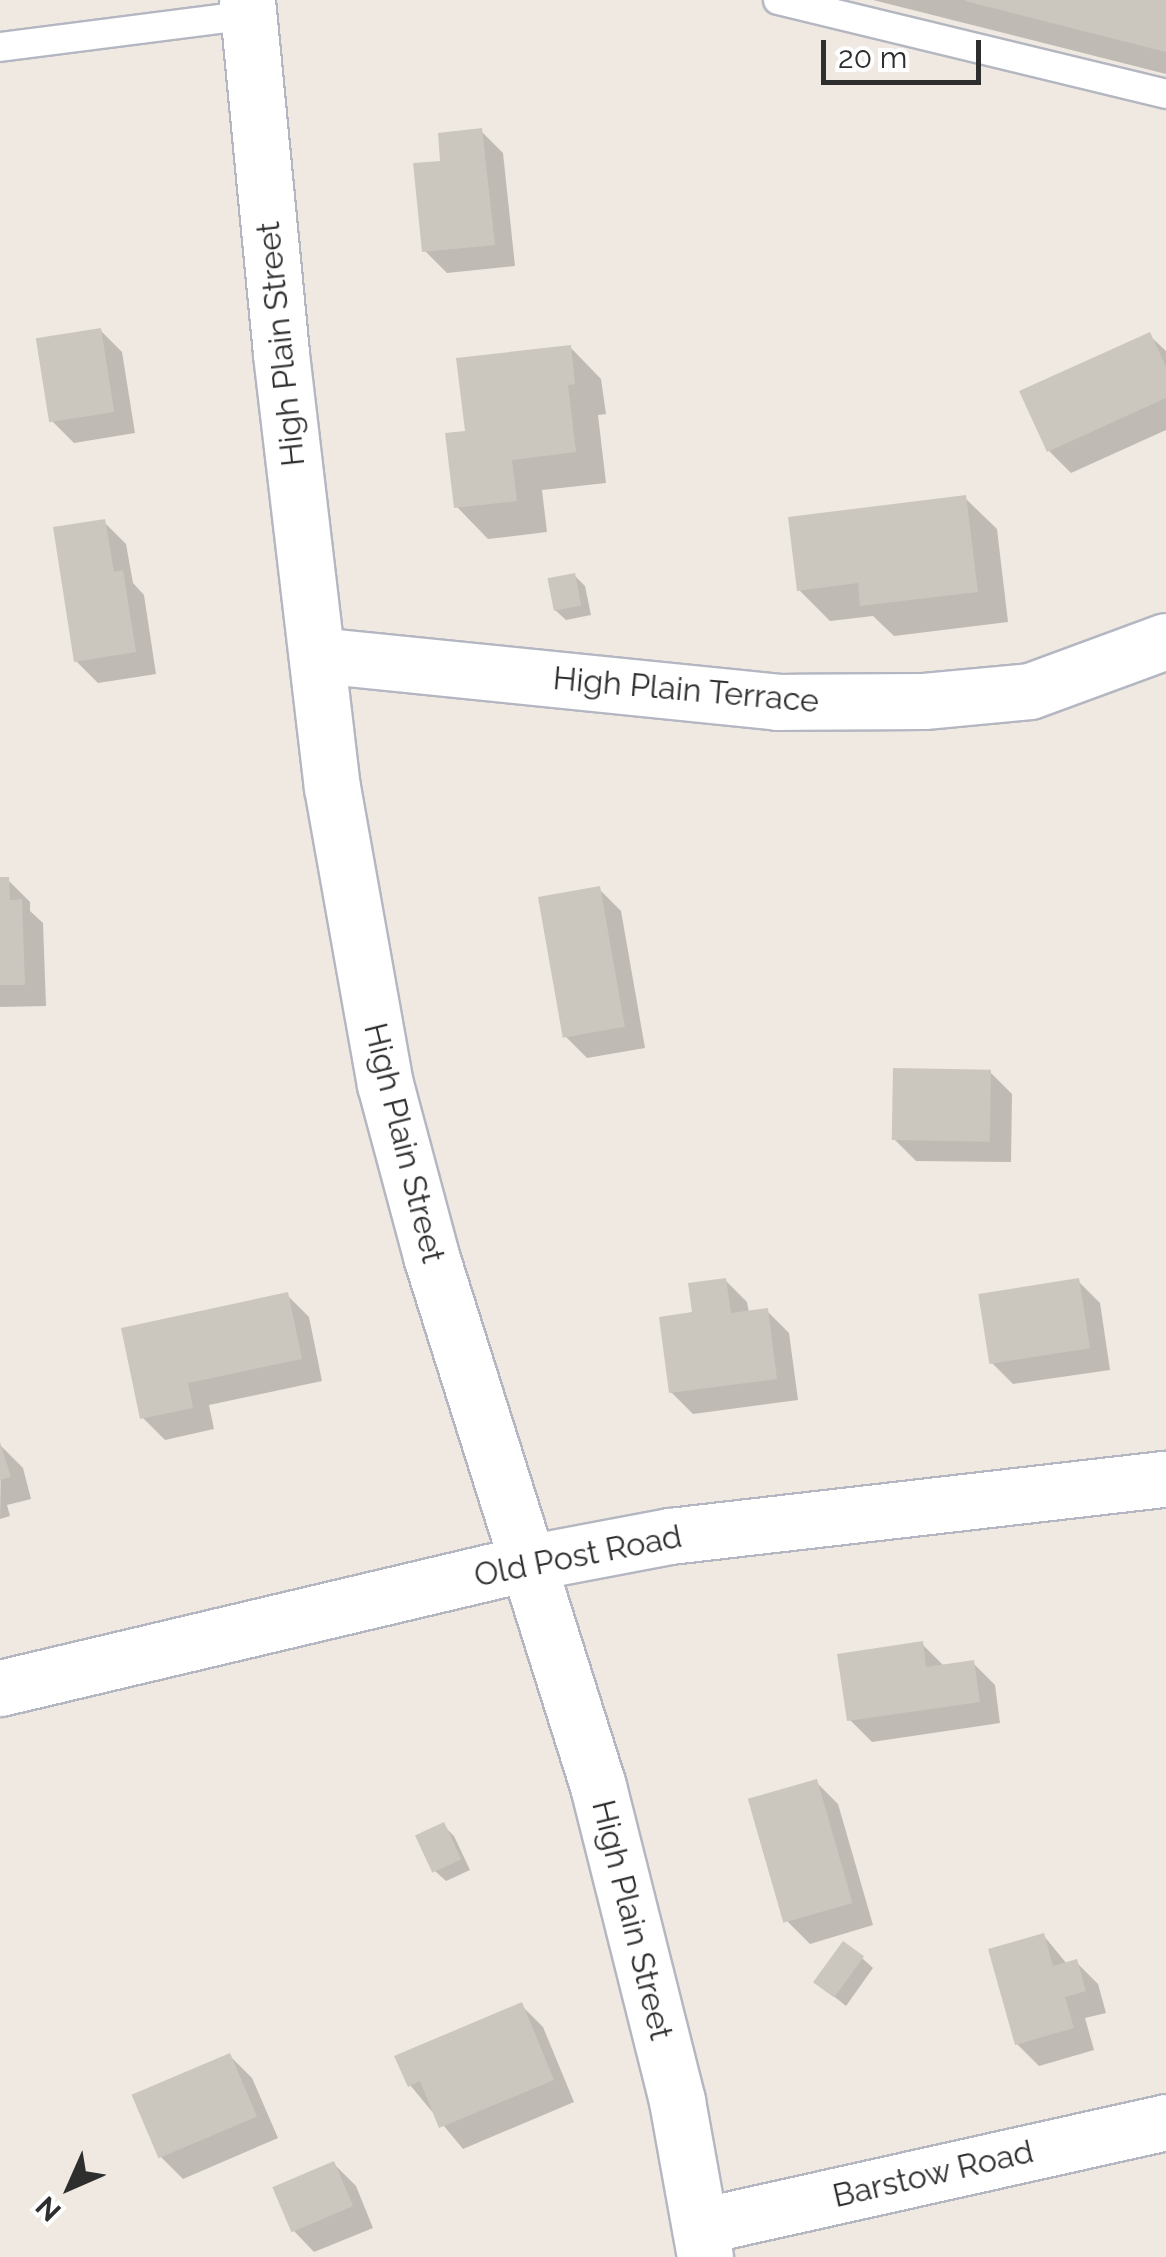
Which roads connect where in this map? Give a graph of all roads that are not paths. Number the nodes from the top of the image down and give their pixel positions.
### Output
1 (778, 0) edge
2 (248, 8) edge
3 (0, 47) edge
4 (1166, 94) edge
5 (1166, 641) edge
6 (317, 655) junction
7 (1166, 1479) edge
8 (527, 1563) junction
9 (0, 1688) edge
10 (1166, 2122) edge
11 (703, 2241) edge

1 - 4 lane
2 - 3 lane
2 - 6 street, High Plain Street
5 - 6 street, High Plain Terrace
6 - 8 street, High Plain Street
7 - 8 street, Old Post Road
8 - 9 street, Old Post Road
8 - 11 street, High Plain Street
10 - 11 street, Barstow Road

